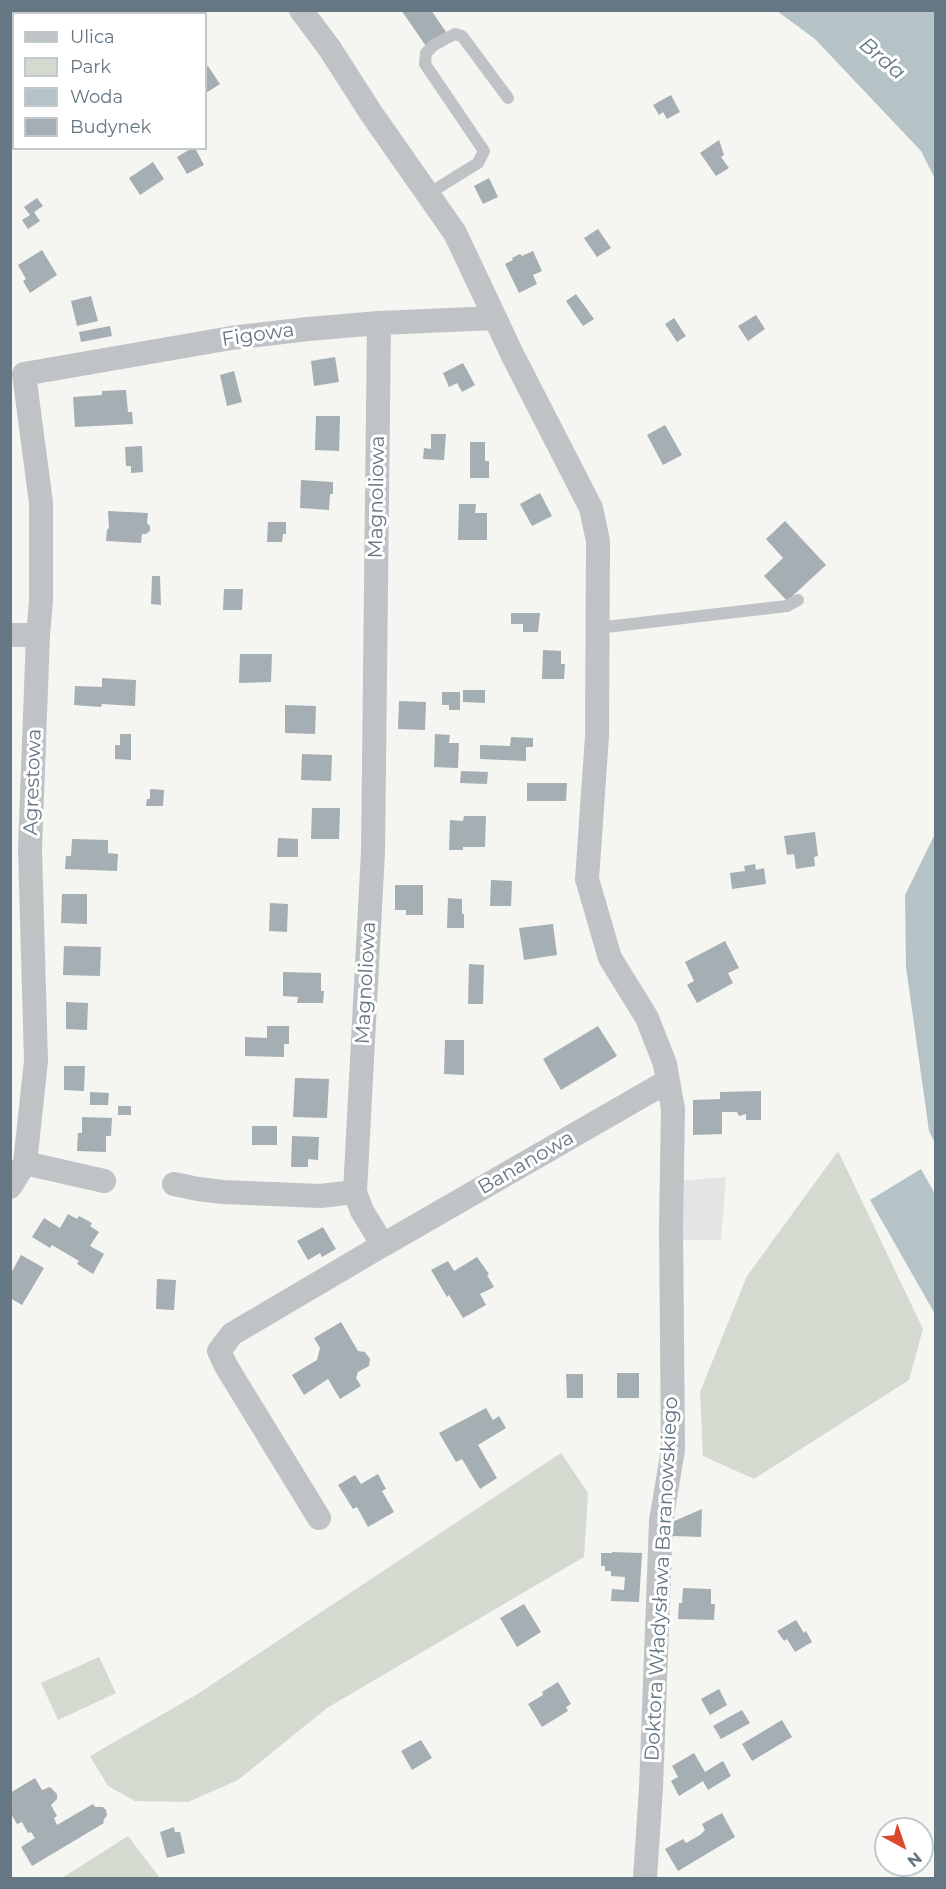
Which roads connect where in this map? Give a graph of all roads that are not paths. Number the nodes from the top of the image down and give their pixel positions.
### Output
1 (301, 10) edge
2 (508, 98) dead end
3 (428, 194) junction
4 (495, 318) junction
5 (379, 323) junction
6 (24, 374) joint
7 (798, 600) dead end
8 (597, 628) junction
9 (10, 635) edge
10 (38, 635) junction
11 (21, 914) edge
12 (668, 1081) junction
13 (25, 1163) junction
14 (104, 1182) dead end
15 (174, 1184) dead end
16 (10, 1187) edge
17 (355, 1192) junction
18 (383, 1245) junction
19 (319, 1518) dead end
20 (645, 1878) edge

1 - 3 street, Doktora Władysława Baranowskiego
2 - 3 lane
3 - 4 street, Doktora Władysława Baranowskiego
4 - 5 street, Figowa
4 - 8 street, Doktora Władysława Baranowskiego
5 - 6 street, Figowa
5 - 17 street, Magnoliowa
6 - 10 street, Agrestowa
7 - 8 lane
8 - 12 street, Doktora Władysława Baranowskiego
9 - 10 street
10 - 11 street, Agrestowa
11 - 13 street, Agrestowa
12 - 18 street, Bananowa
12 - 20 street, Doktora Władysława Baranowskiego
13 - 14 street
13 - 16 street, Agrestowa
15 - 17 street
17 - 18 street, Magnoliowa
18 - 19 street

